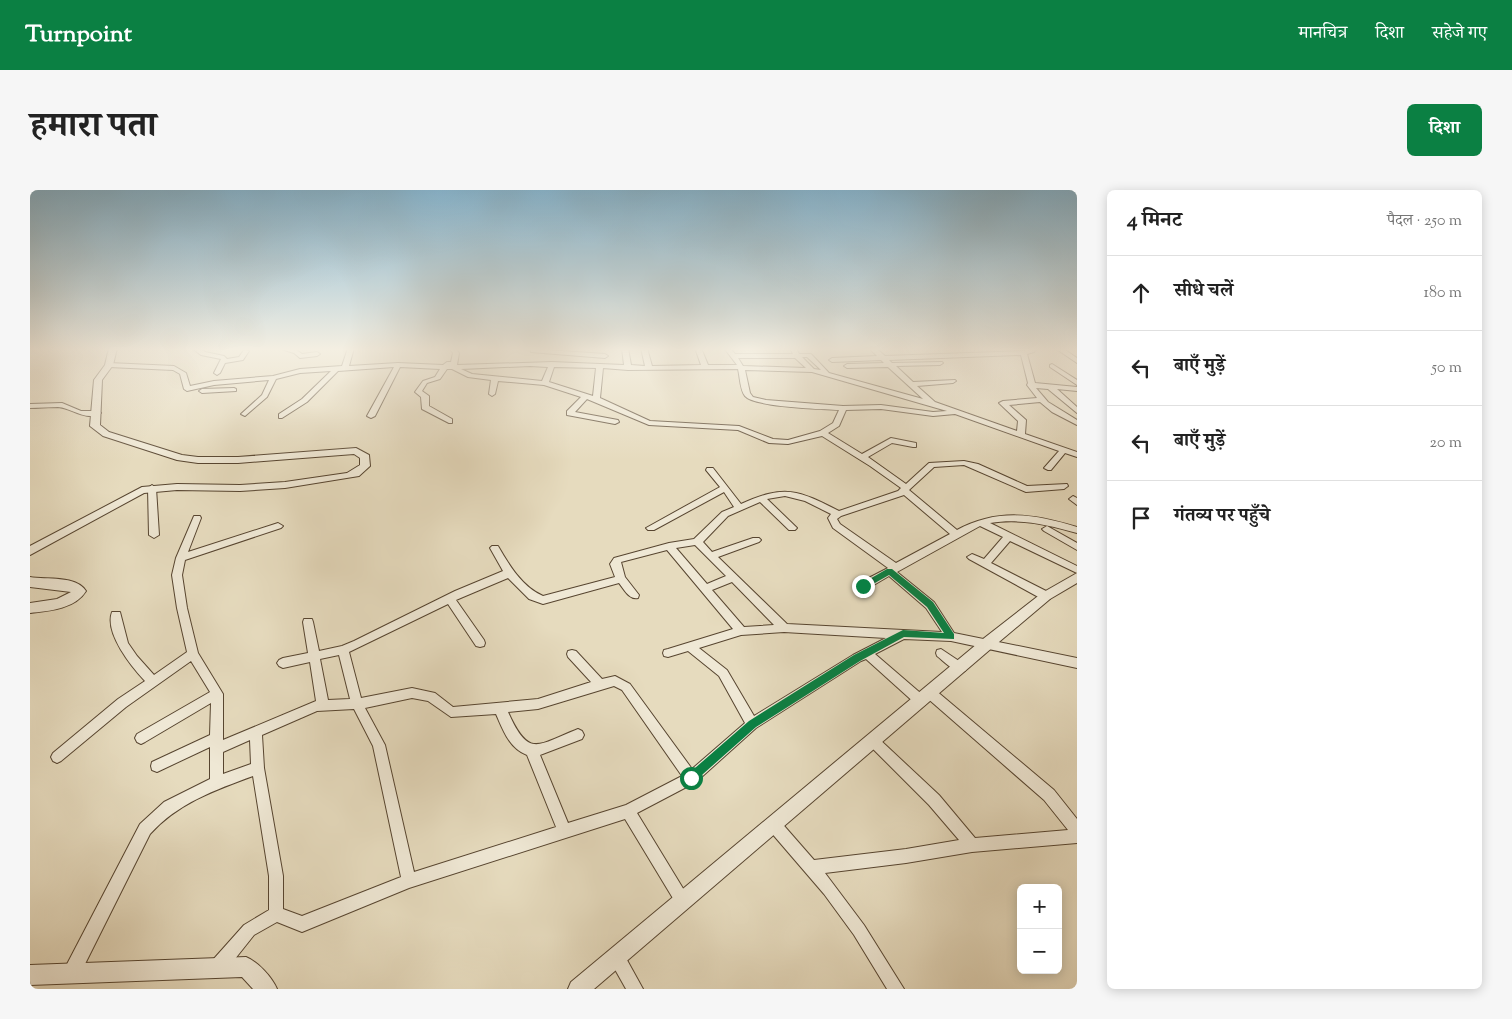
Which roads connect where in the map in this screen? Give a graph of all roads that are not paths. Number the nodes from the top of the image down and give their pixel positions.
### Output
1 (98, 385) edge
2 (186, 385) edge
3 (207, 385) edge
4 (270, 385) edge
5 (323, 385) edge
6 (387, 385) edge
7 (423, 385) edge
8 (494, 385) edge
9 (552, 385) edge
10 (598, 385) edge
11 (745, 385) edge
12 (864, 385) edge
13 (912, 385) edge
14 (1030, 385) edge
15 (1033, 385) edge
16 (1050, 387) junction
17 (187, 389) junction
18 (1077, 389) edge
19 (234, 390) dead end
20 (492, 394) dead end
21 (891, 394) junction
22 (586, 396) junction
23 (596, 399) junction
24 (1041, 400) junction
25 (934, 404) junction
26 (30, 406) edge
27 (881, 407) junction
28 (843, 408) junction
29 (1077, 411) edge
30 (97, 413) junction
31 (958, 413) junction
32 (245, 414) dead end
33 (282, 416) dead end
34 (371, 416) dead end
35 (449, 421) dead end
36 (615, 422) dead end
37 (1077, 423) edge
38 (823, 433) junction
39 (1021, 435) junction
40 (913, 446) dead end
41 (1064, 450) junction
42 (1077, 455) edge
43 (863, 457) junction
44 (1048, 468) dead end
45 (710, 470) dead end
46 (1064, 486) dead end
47 (152, 488) junction
48 (725, 488) junction
49 (905, 489) junction
50 (761, 498) junction
51 (739, 507) junction
52 (838, 514) junction
53 (196, 518) dead end
54 (980, 522) junction
55 (278, 526) dead end
56 (651, 528) dead end
57 (792, 528) dead end
58 (1047, 529) dead end
59 (1077, 530) edge
60 (956, 534) junction
61 (154, 535) dead end
62 (1009, 536) junction
63 (756, 540) dead end
64 (698, 542) junction
65 (669, 546) junction
66 (1077, 547) edge
67 (494, 548) dead end
68 (30, 550) edge
69 (712, 555) junction
70 (972, 557) dead end
71 (181, 558) junction
72 (986, 564) junction
73 (893, 569) junction
74 (1077, 570) edge
75 (509, 573) junction
76 (734, 577) junction
77 (1077, 577) edge
78 (621, 579) junction
79 (30, 582) edge
80 (863, 586) dead end
81 (706, 589) junction
82 (634, 595) dead end
83 (1046, 596) junction
84 (450, 599) junction
85 (30, 608) edge
86 (116, 615) dead end
87 (308, 622) dead end
88 (784, 628) junction
89 (740, 631) junction
90 (903, 634) junction
91 (951, 636) junction
92 (480, 643) dead end
93 (988, 643) junction
94 (689, 646) junction
95 (343, 650) junction
96 (668, 653) dead end
97 (867, 653) junction
98 (941, 653) dead end
99 (194, 654) junction
100 (572, 654) dead end
101 (313, 657) junction
102 (283, 663) dead end
103 (1077, 663) edge
104 (961, 668) junction
105 (153, 682) junction
106 (599, 683) junction
107 (217, 694) junction
108 (925, 697) junction
109 (357, 704) junction
110 (323, 706) junction
111 (500, 709) junction
112 (752, 724) junction
113 (256, 732) junction
114 (578, 734) dead end
115 (141, 738) dead end
116 (872, 741) junction
117 (217, 743) junction
118 (532, 751) junction
119 (57, 756) dead end
120 (157, 766) dead end
121 (258, 768) junction
122 (691, 778) junction
123 (216, 782) junction
124 (628, 811) junction
125 (774, 825) junction
126 (1077, 830) edge
127 (564, 831) junction
128 (1077, 836) edge
129 (972, 845) junction
130 (811, 868) junction
131 (408, 881) junction
132 (682, 900) junction
133 (276, 914) junction
134 (616, 957) junction
135 (217, 968) junction
136 (71, 974) junction
137 (30, 975) edge
138 (267, 989) edge
139 (578, 989) edge
140 (634, 989) edge
141 (896, 989) edge

1 - 30 street
2 - 17 street
3 - 17 street
4 - 32 street
5 - 33 street
6 - 34 street
7 - 35 street
8 - 20 street
9 - 22 street
10 - 23 street
11 - 28 street
12 - 21 street
13 - 25 street
14 - 24 street
15 - 16 street
16 - 18 street
16 - 29 street
17 - 19 street
21 - 25 street
21 - 27 street
22 - 23 street
22 - 36 street
23 - 38 street
24 - 37 street
24 - 39 street
25 - 31 street
26 - 30 street
27 - 28 street
27 - 31 street
28 - 38 street
30 - 47 street
31 - 39 street
38 - 43 street
39 - 41 street
40 - 43 street
41 - 42 street
41 - 44 street
43 - 49 street
45 - 48 street
46 - 49 street
47 - 61 street
47 - 68 street
48 - 51 street
48 - 56 street
49 - 52 street
49 - 60 street
50 - 51 street
50 - 52 street
50 - 57 street
51 - 64 street
52 - 73 street
53 - 71 street
54 - 59 street
54 - 60 street
54 - 62 street
55 - 71 street
58 - 66 street
60 - 73 street
62 - 72 street
62 - 74 street
63 - 69 street
64 - 65 street
64 - 69 street
65 - 78 street
65 - 81 street
67 - 75 street
69 - 76 street
70 - 72 street
71 - 99 street
72 - 83 street
73 - 80 street
73 - 91 street
75 - 78 street
75 - 84 street
76 - 81 street
76 - 88 street
77 - 83 street
78 - 82 street
79 - 85 street
81 - 89 street
83 - 93 street
84 - 92 street
84 - 95 street
86 - 105 street
87 - 101 street
88 - 89 street
88 - 90 street
89 - 94 street
90 - 91 street
90 - 97 street
91 - 93 street
93 - 103 street
93 - 104 street
94 - 96 street
94 - 112 street
95 - 101 street
95 - 109 street
97 - 108 street
97 - 112 street
98 - 104 street
99 - 105 street
99 - 107 street
100 - 106 street
101 - 102 street
101 - 110 street
104 - 108 street
105 - 119 street
106 - 111 street
106 - 122 street
107 - 115 street
107 - 117 street
108 - 116 street
108 - 126 street
109 - 110 street
109 - 111 street
109 - 131 street
110 - 113 street
111 - 118 street
112 - 122 street
113 - 117 street
113 - 121 street
114 - 118 street
116 - 125 street
116 - 129 street
117 - 120 street
117 - 123 street
118 - 127 street
121 - 123 street
121 - 133 street
122 - 124 street
123 - 136 street
124 - 127 street
124 - 132 street
125 - 130 street
125 - 132 street
127 - 131 street
128 - 129 street
129 - 130 street
130 - 141 street
131 - 133 street
132 - 134 street
133 - 135 street
134 - 139 street
134 - 140 street
135 - 136 street
135 - 138 street
136 - 137 street

